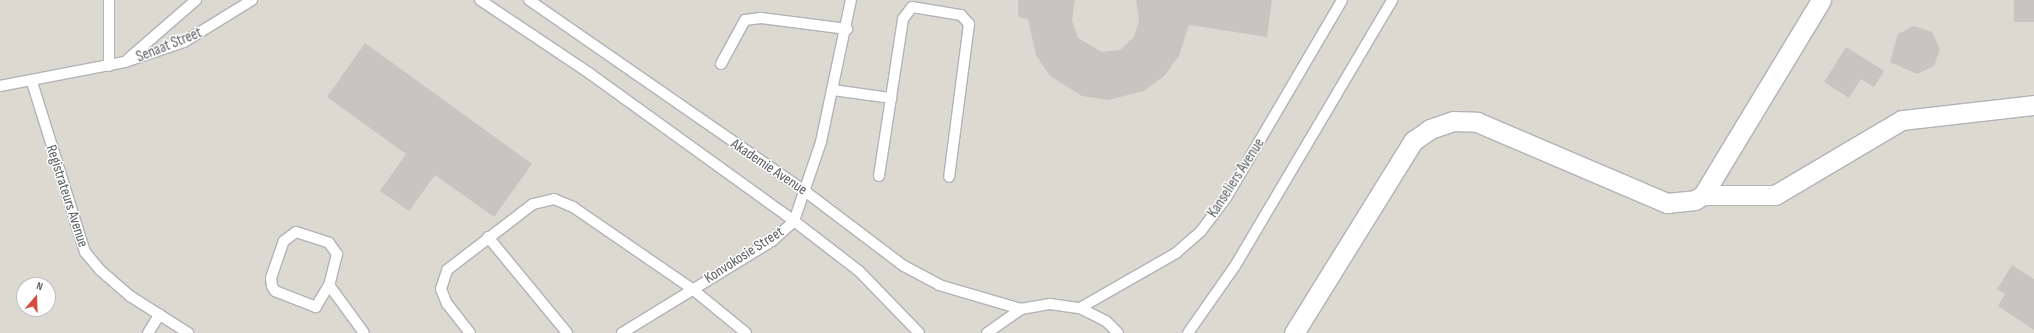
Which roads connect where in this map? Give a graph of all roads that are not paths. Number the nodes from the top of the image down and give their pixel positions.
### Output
1 (109, 0) edge
2 (196, 0) edge
3 (252, 0) edge
4 (480, 0) edge
5 (529, 0) edge
6 (851, 0) edge
7 (1342, 0) edge
8 (1392, 0) edge
9 (1820, 0) edge
10 (847, 29) junction
11 (125, 62) junction
12 (721, 64) dead end
13 (109, 66) junction
14 (32, 82) junction
15 (0, 86) edge
16 (833, 90) junction
17 (891, 98) junction
18 (2034, 105) edge
19 (879, 176) dead end
20 (949, 178) dead end
21 (806, 192) junction
22 (1703, 195) junction
23 (794, 221) junction
24 (488, 237) junction
25 (329, 285) junction
26 (690, 288) junction
27 (1080, 308) junction
28 (1021, 309) junction
29 (160, 314) junction
30 (148, 333) edge
31 (188, 333) edge
32 (364, 333) edge
33 (470, 333) edge
34 (567, 333) edge
35 (622, 333) edge
36 (746, 333) edge
37 (919, 333) edge
38 (987, 333) edge
39 (1118, 333) edge
40 (1188, 333) edge
41 (1294, 333) edge

1 - 13 lane
2 - 11 lane, Senaat Street
3 - 11 lane, Senaat Street
4 - 23 lane, Akademie Avenue
5 - 21 lane, Akademie Avenue
6 - 10 lane, Konvokosie Street
7 - 27 lane, Kanseliers Avenue
8 - 40 lane
9 - 22 street
10 - 12 lane
10 - 16 lane, Konvokosie Street
11 - 13 lane, Senaat Street
13 - 14 lane, Senaat Street
14 - 15 lane, Senaat Street
14 - 29 lane, Registrateurs Avenue
16 - 17 lane
16 - 21 lane, Konvokosie Street
17 - 19 lane
17 - 20 lane
18 - 22 street
21 - 23 lane, Konvokosie Street
21 - 28 lane, Akademie Avenue
22 - 41 street
23 - 26 lane, Konvokosie Street
23 - 37 lane, Akademie Avenue
24 - 26 lane
24 - 33 lane
24 - 34 lane
25 - 25 lane
25 - 32 lane
26 - 35 lane, Konvokosie Street
26 - 36 lane
27 - 28 lane
27 - 39 lane
28 - 38 lane
29 - 30 lane
29 - 31 lane, Registrateurs Avenue

